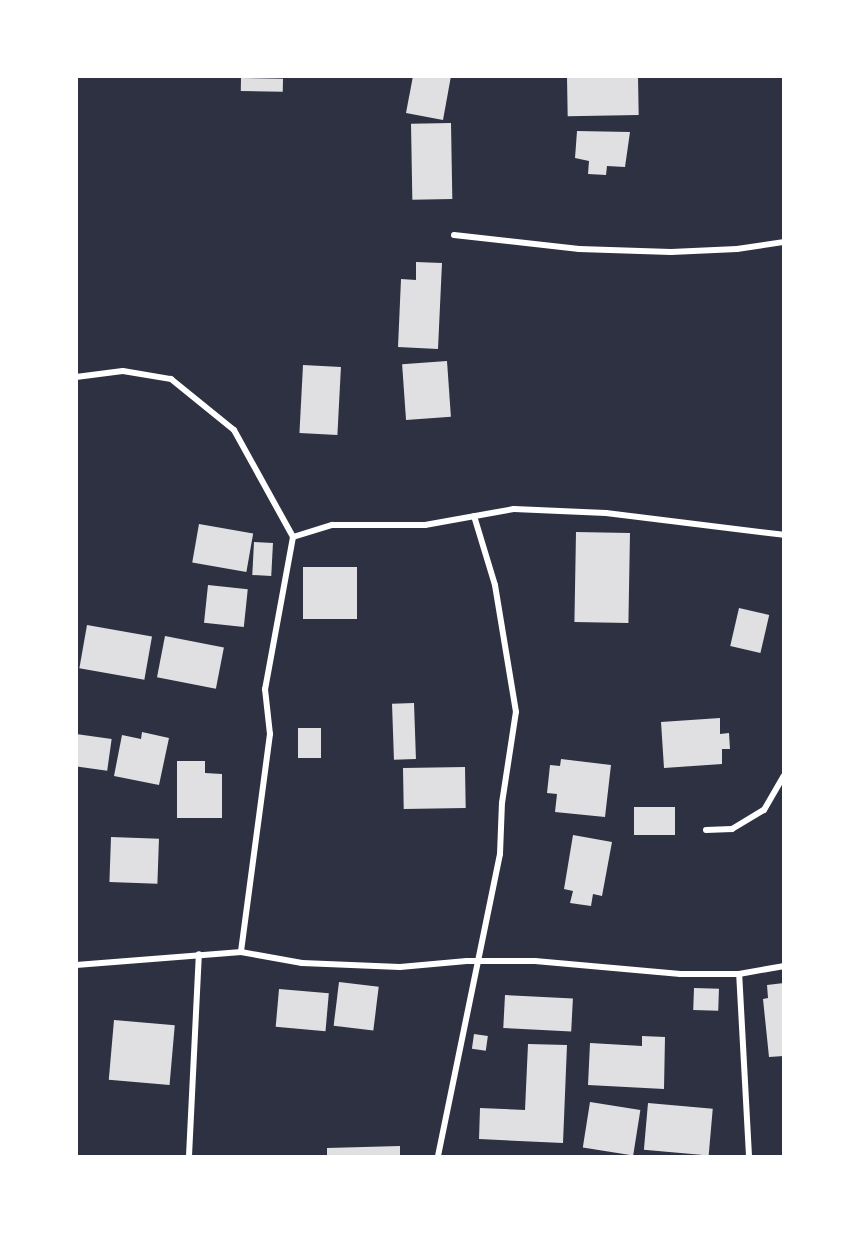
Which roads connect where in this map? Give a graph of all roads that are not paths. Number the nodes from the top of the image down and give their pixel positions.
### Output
1 (454, 235) dead end
2 (783, 242) edge
3 (76, 377) edge
4 (474, 516) junction
5 (783, 535) edge
6 (293, 537) junction
7 (783, 776) edge
8 (706, 830) dead end
9 (241, 952) junction
10 (199, 954) junction
11 (479, 961) junction
12 (76, 965) edge
13 (783, 966) edge
14 (739, 974) junction
15 (189, 1156) edge
16 (438, 1156) edge
17 (749, 1156) edge

1 - 2 street
3 - 6 street
4 - 5 street
4 - 6 street
4 - 11 street
6 - 9 street
7 - 8 street
9 - 10 street
9 - 11 street
10 - 12 street
10 - 15 street
11 - 14 street
11 - 16 street
13 - 14 street
14 - 17 street

